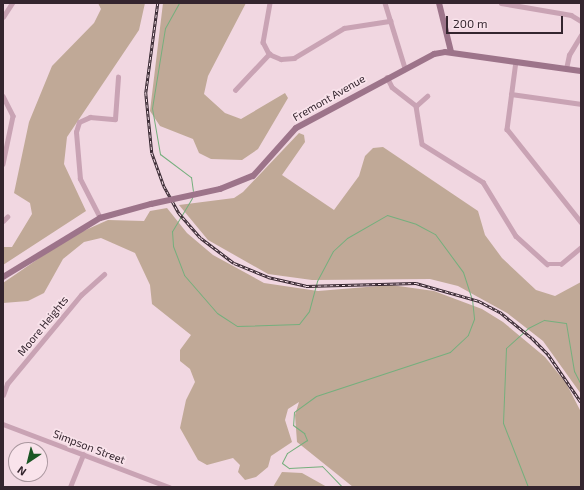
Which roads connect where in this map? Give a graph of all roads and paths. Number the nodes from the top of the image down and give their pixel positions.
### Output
1 (12, 3) edge
2 (270, 3) edge
3 (385, 3) edge
4 (438, 3) edge
5 (501, 3) edge
6 (3, 17) edge
7 (390, 20) junction
8 (581, 21) edge
9 (581, 35) edge
10 (451, 52) junction
11 (269, 54) junction
12 (516, 61) junction
13 (405, 68) junction
14 (566, 69) junction
15 (581, 71) edge
16 (118, 77) dead end
17 (386, 77) junction
18 (236, 90) dead end
19 (511, 94) junction
20 (3, 96) edge
21 (427, 96) dead end
22 (581, 104) edge
23 (416, 106) junction
24 (3, 164) edge
25 (7, 217) dead end
26 (100, 218) junction
27 (3, 221) edge
28 (581, 222) edge
29 (581, 247) edge
30 (104, 274) dead end
31 (3, 277) edge
32 (3, 395) edge
33 (3, 424) edge
34 (83, 454) junction
35 (70, 487) edge
36 (169, 487) edge

1 - 6 street
2 - 11 street
3 - 7 street
4 - 10 main road
5 - 8 street
7 - 11 street
7 - 13 street
9 - 14 street
10 - 12 main road, Fremont Avenue
10 - 13 main road, Fremont Avenue
11 - 18 street
12 - 14 main road, Fremont Avenue
12 - 19 street
13 - 17 main road, Fremont Avenue
14 - 15 main road, Fremont Avenue
16 - 26 street
17 - 23 street
17 - 26 main road, Fremont Avenue, bridge
19 - 22 street
19 - 28 street
20 - 24 street
21 - 23 street
23 - 29 street
25 - 27 street
26 - 31 main road, Fremont Avenue
30 - 32 street, Moore Heights
33 - 34 street, Simpson Street
34 - 35 street
34 - 36 street, Simpson Street

